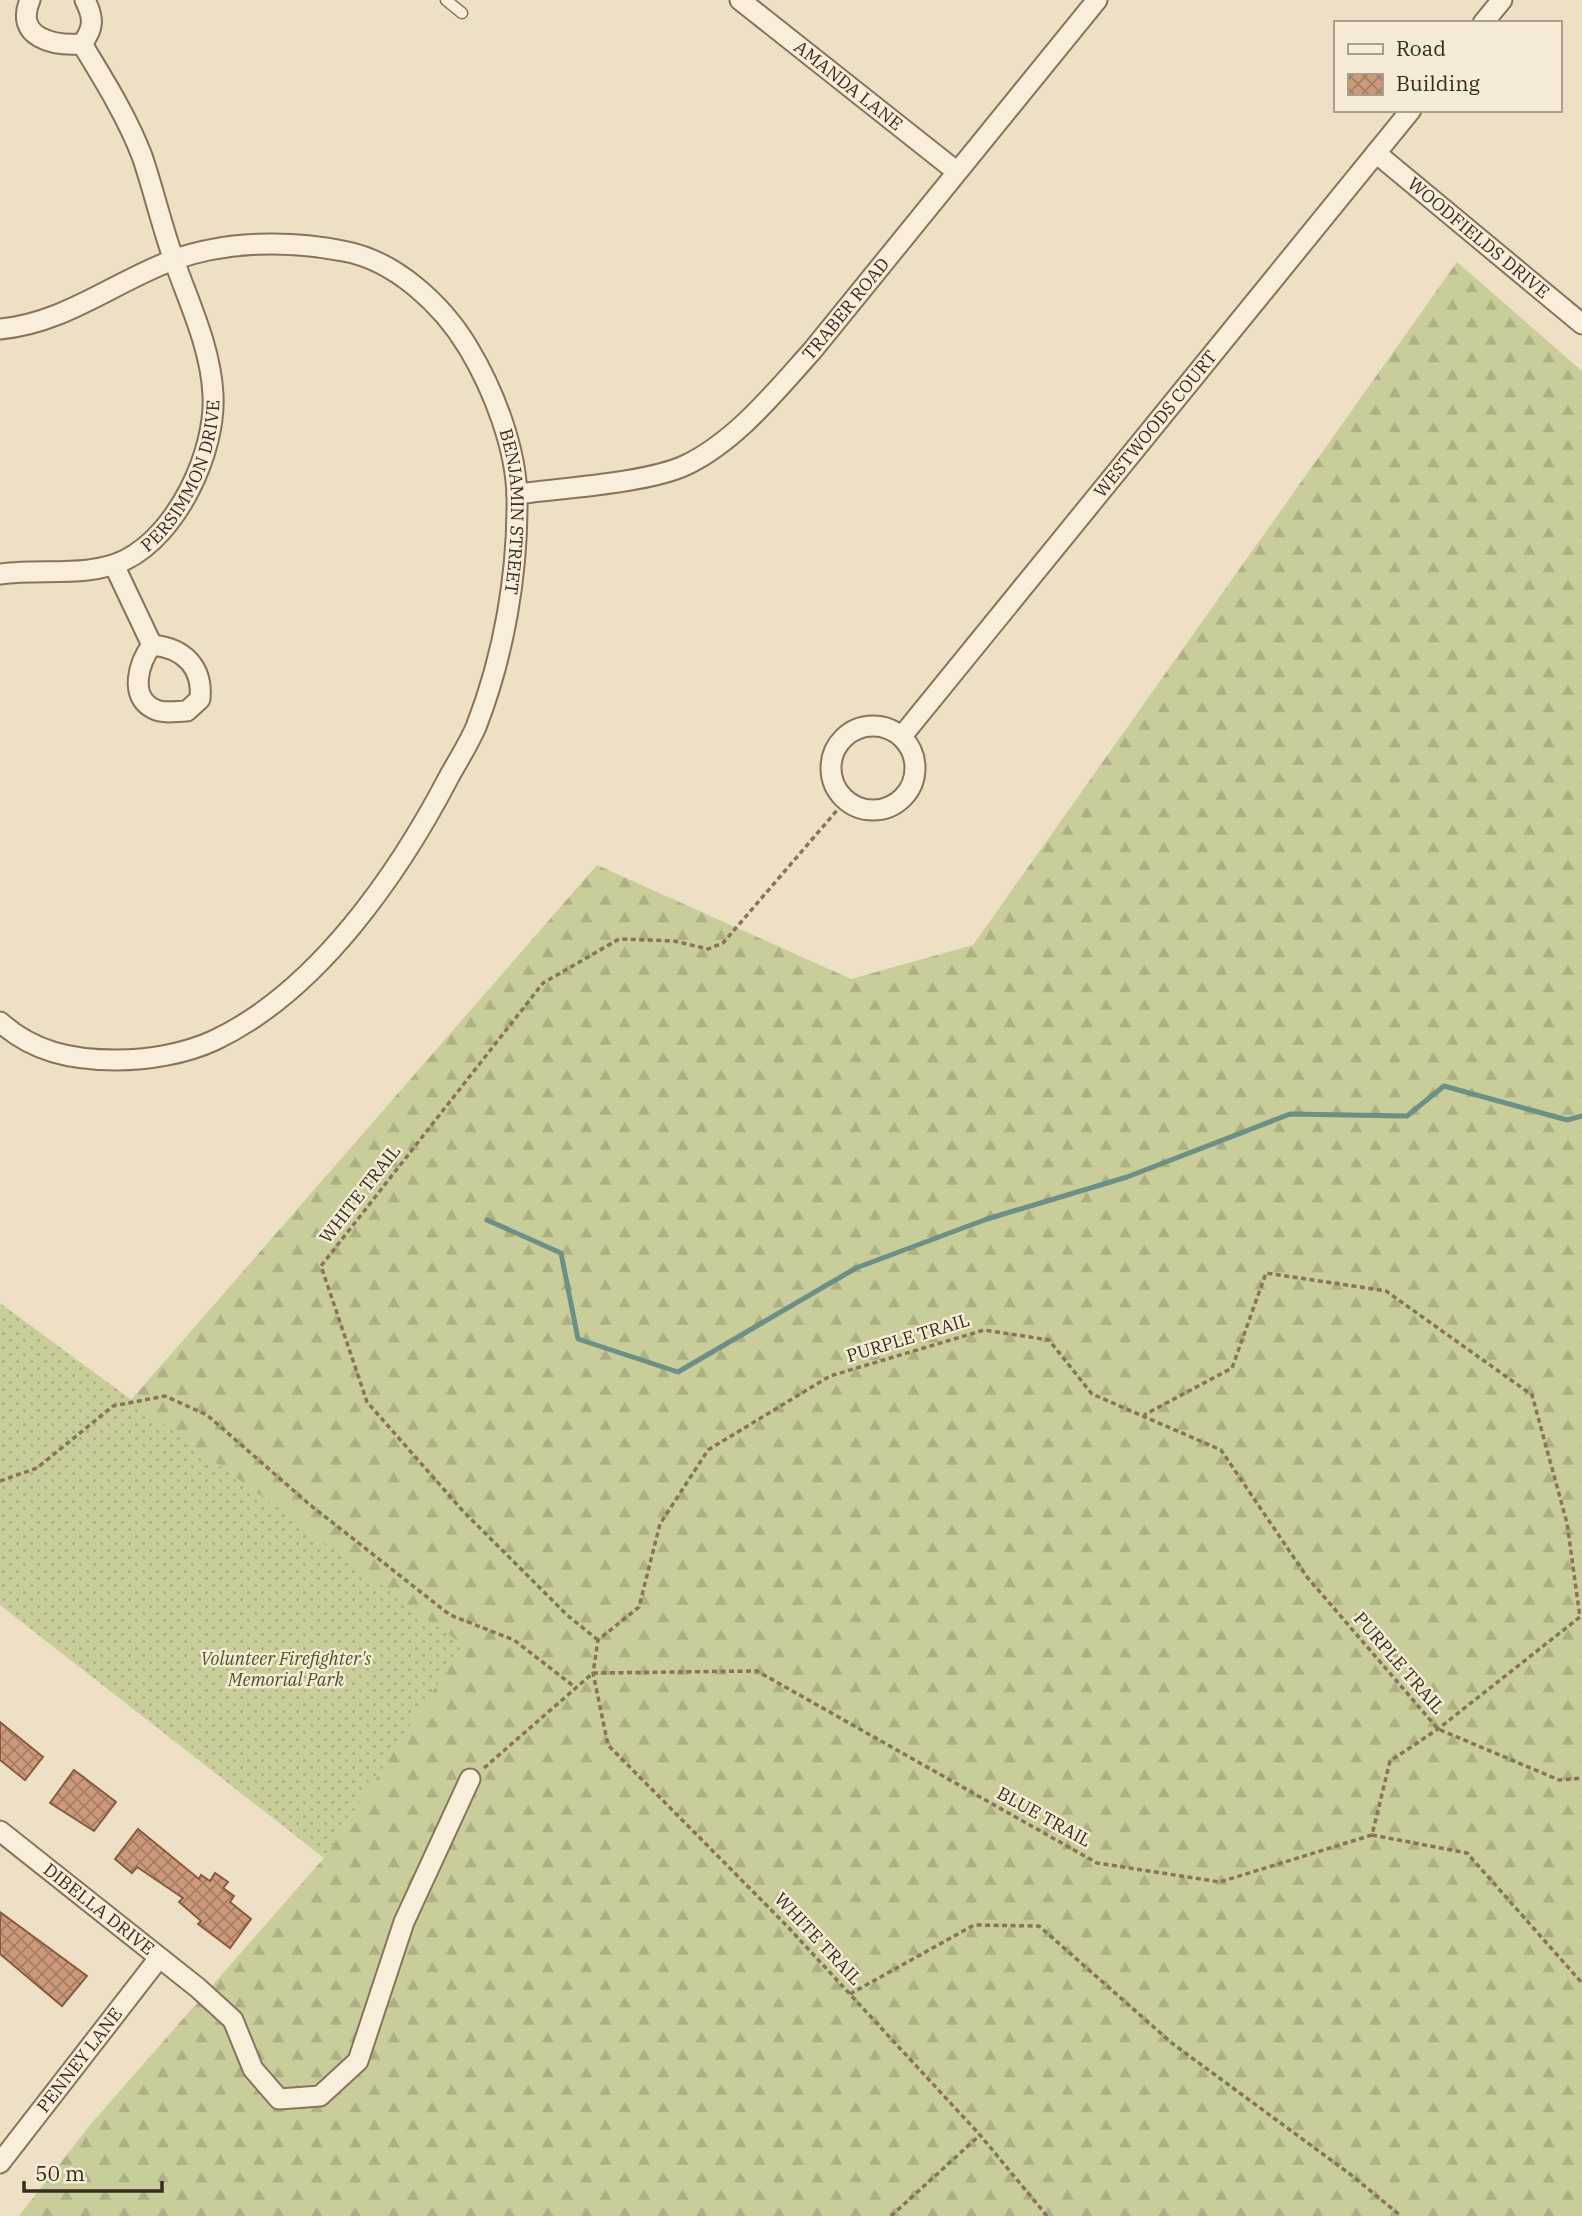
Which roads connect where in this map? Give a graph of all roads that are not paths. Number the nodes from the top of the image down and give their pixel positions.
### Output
1 (30, 0) edge
2 (85, 0) edge
3 (446, 0) edge
4 (740, 0) edge
5 (1097, 0) edge
6 (1502, 0) edge
7 (462, 13) dead end
8 (1485, 21) edge
9 (82, 44) junction
10 (1409, 112) edge
11 (1376, 153) junction
12 (956, 171) junction
13 (174, 260) junction
14 (1582, 324) edge
15 (0, 329) edge
16 (517, 494) junction
17 (114, 565) junction
18 (0, 574) edge
19 (152, 645) dead end
20 (902, 736) junction
21 (0, 1022) edge
22 (470, 1779) road end
23 (0, 1831) edge
24 (159, 1958) junction
25 (0, 2163) edge

1 - 9 street
2 - 9 street
3 - 7 lane
4 - 12 street, AMANDA LANE
5 - 12 street, TRABER ROAD
6 - 8 street
9 - 13 street, PERSIMMON DRIVE
10 - 11 street, WESTWOODS COURT
11 - 14 street, WOODFIELDS DRIVE
11 - 20 street, WESTWOODS COURT
12 - 16 street, TRABER ROAD
13 - 15 street, BENJAMIN STREET
13 - 16 street, BENJAMIN STREET
13 - 17 street, PERSIMMON DRIVE
16 - 21 street, BENJAMIN STREET
17 - 18 street, PERSIMMON DRIVE
17 - 19 street
20 - 20 street
22 - 24 street, DIBELLA DRIVE
23 - 24 street, DIBELLA DRIVE
24 - 25 street, PENNEY LANE

